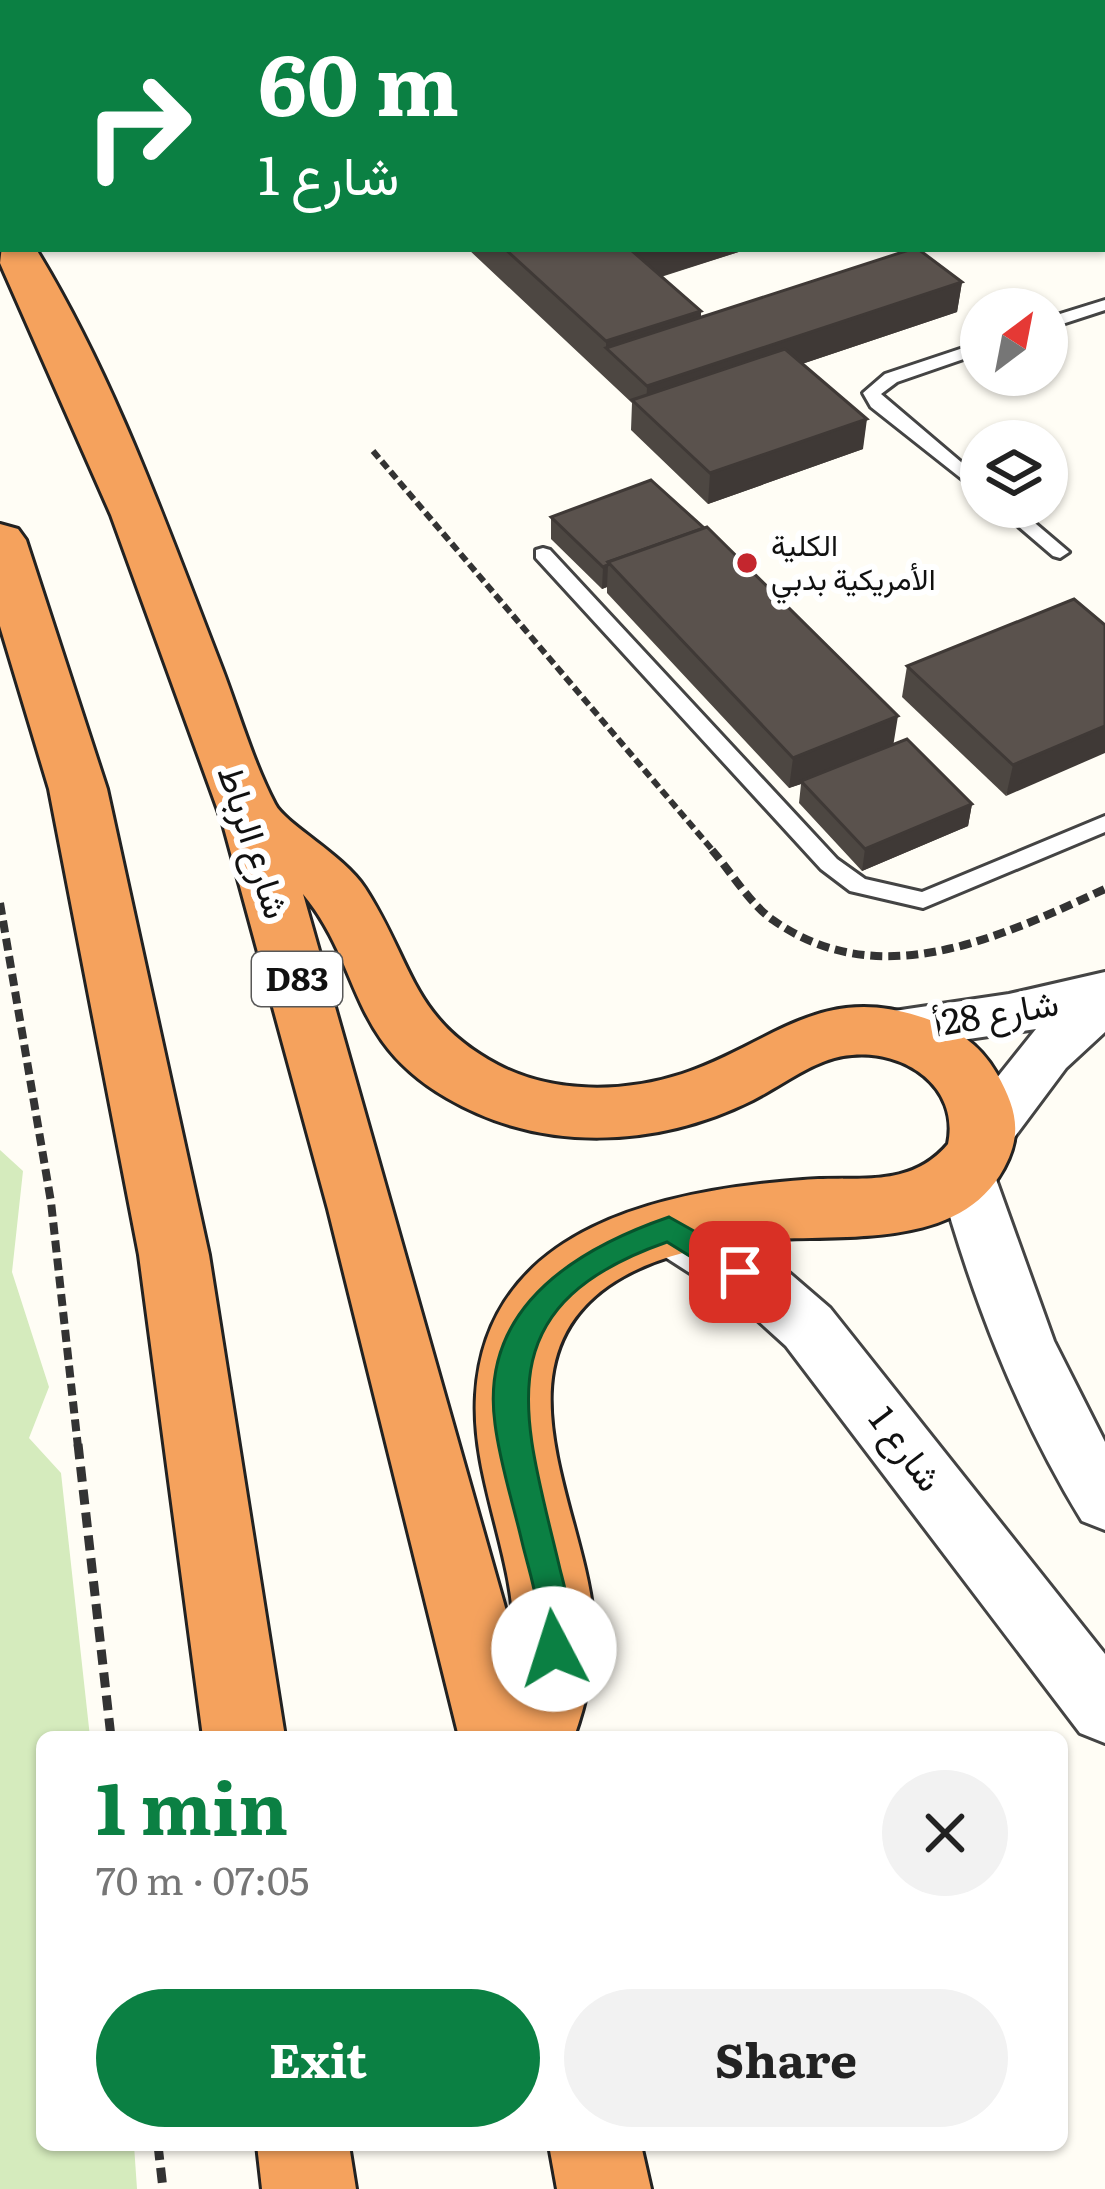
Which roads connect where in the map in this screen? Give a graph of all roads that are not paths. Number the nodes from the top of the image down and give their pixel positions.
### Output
1 (16, 252) edge
2 (1105, 304) edge
3 (1068, 317) edge
4 (960, 354) edge
5 (960, 471) edge
6 (1031, 528) edge
7 (0, 540) edge
8 (1060, 552) dead end
9 (543, 554) dead end
10 (1105, 823) edge
11 (253, 824) junction
12 (1105, 996) edge
13 (887, 1030) junction
14 (975, 1153) junction
15 (669, 1229) junction
16 (1105, 1500) edge
17 (1105, 1709) edge
18 (243, 1731) edge
19 (498, 1731) edge
20 (535, 1731) edge
21 (304, 2151) edge
22 (597, 2151) edge
23 (309, 2189) edge
24 (604, 2189) edge

1 - 11 highway, شارع الرباط / D83
2 - 3 lane
4 - 5 lane
6 - 8 lane
7 - 18 highway
9 - 10 lane
11 - 13 highway
11 - 19 highway, شارع الرباط / D83
12 - 13 street, شارع 28أ
12 - 14 street, شارع 28أ
13 - 14 highway
14 - 15 highway
14 - 16 street
15 - 17 street, شارع 1
15 - 20 highway
21 - 23 highway
22 - 24 highway

